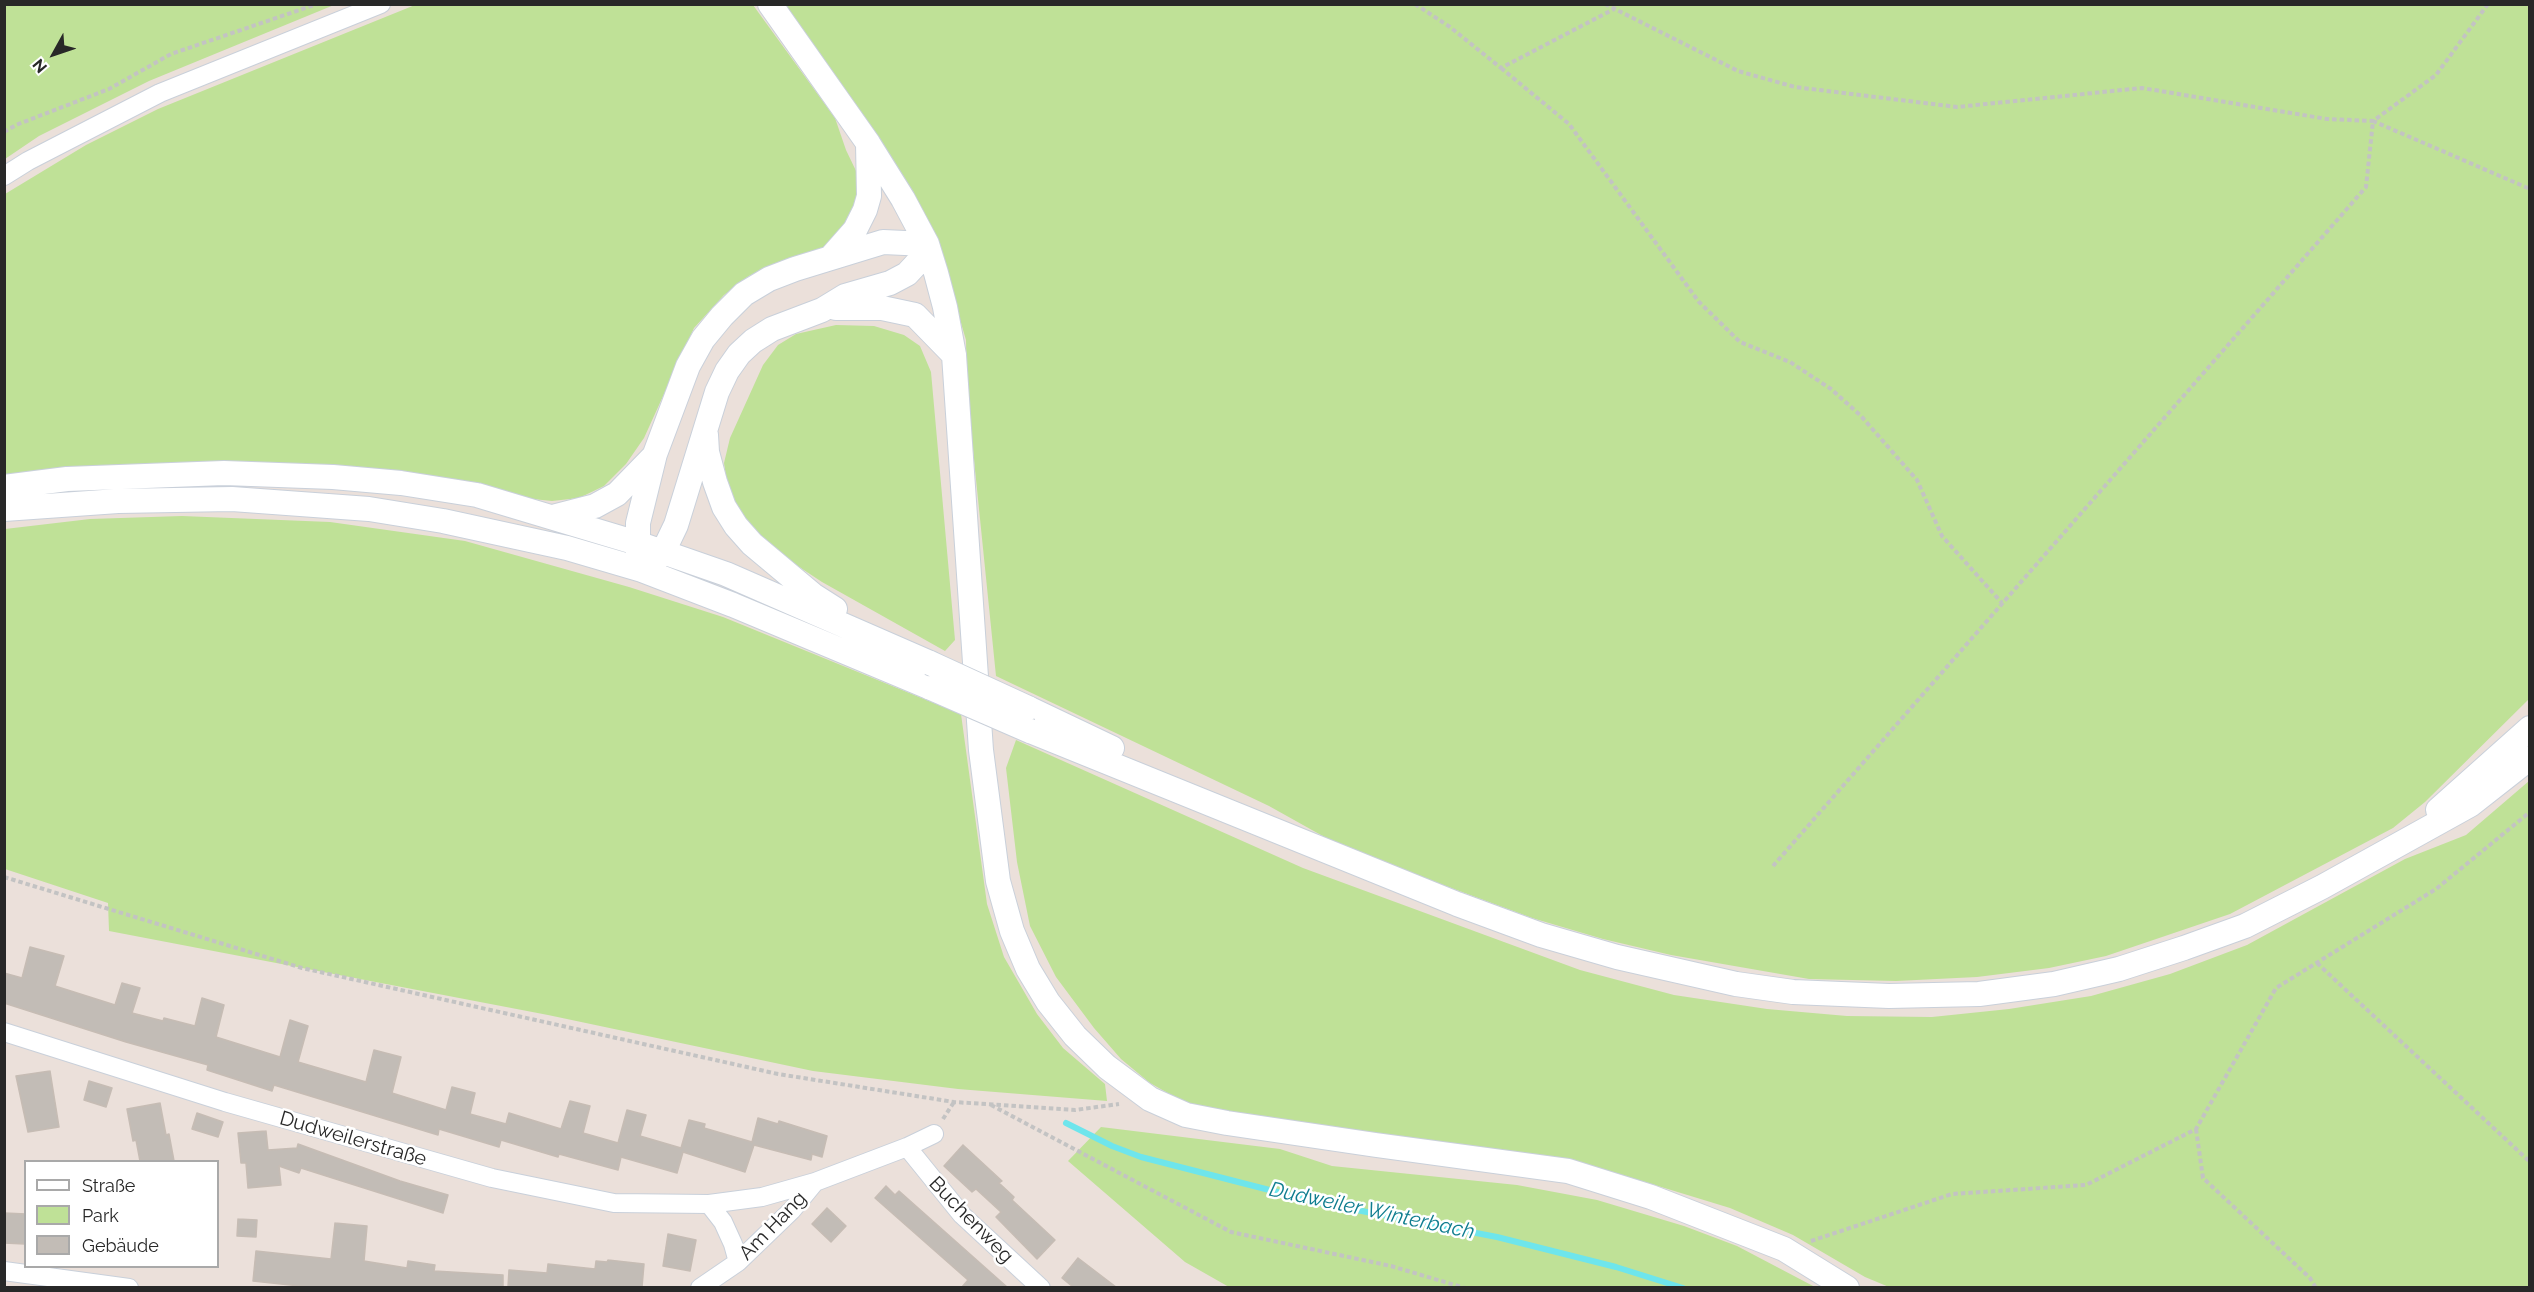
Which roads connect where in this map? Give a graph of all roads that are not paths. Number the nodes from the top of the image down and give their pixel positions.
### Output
1 (381, 4) edge
2 (770, 4) edge
3 (868, 143) junction
4 (4, 176) edge
5 (927, 244) junction
6 (830, 258) junction
7 (822, 310) junction
8 (954, 354) junction
9 (705, 426) junction
10 (655, 454) junction
11 (4, 487) edge
12 (4, 509) edge
13 (554, 516) junction
14 (637, 543) junction
15 (663, 552) junction
16 (642, 570) junction
17 (890, 644) junction
18 (1029, 719) junction
19 (2529, 728) edge
20 (2529, 758) edge
21 (2402, 841) junction
22 (4, 1032) edge
23 (934, 1134) dead end
24 (907, 1147) junction
25 (814, 1182) junction
26 (709, 1204) junction
27 (738, 1263) junction
28 (4, 1271) edge
29 (727, 1281) edge
30 (129, 1287) edge
31 (700, 1287) edge
32 (1041, 1287) edge
33 (1847, 1287) edge

1 - 4 street
2 - 3 main road
3 - 5 main road
3 - 6 main road
5 - 6 main road
5 - 7 main road
5 - 8 main road
6 - 10 main road
7 - 8 main road
7 - 9 main road
8 - 33 main road
9 - 15 main road
9 - 17 main road
10 - 13 main road
10 - 14 main road
11 - 13 main road
12 - 16 main road
13 - 14 main road
14 - 15 main road
14 - 16 main road
15 - 16 main road
15 - 17 main road
16 - 18 main road, bridge
17 - 18 main road, bridge
18 - 21 main road
19 - 21 main road
20 - 21 main road
22 - 26 street, Dudweilerstraße
23 - 24 street, Dudweilerstraße
24 - 25 street, Dudweilerstraße
24 - 32 street, Buchenweg
25 - 26 street, Dudweilerstraße
25 - 27 street, Am Hang
26 - 27 street
27 - 29 street, Am Hang
28 - 30 street
29 - 31 street, Am Hang

